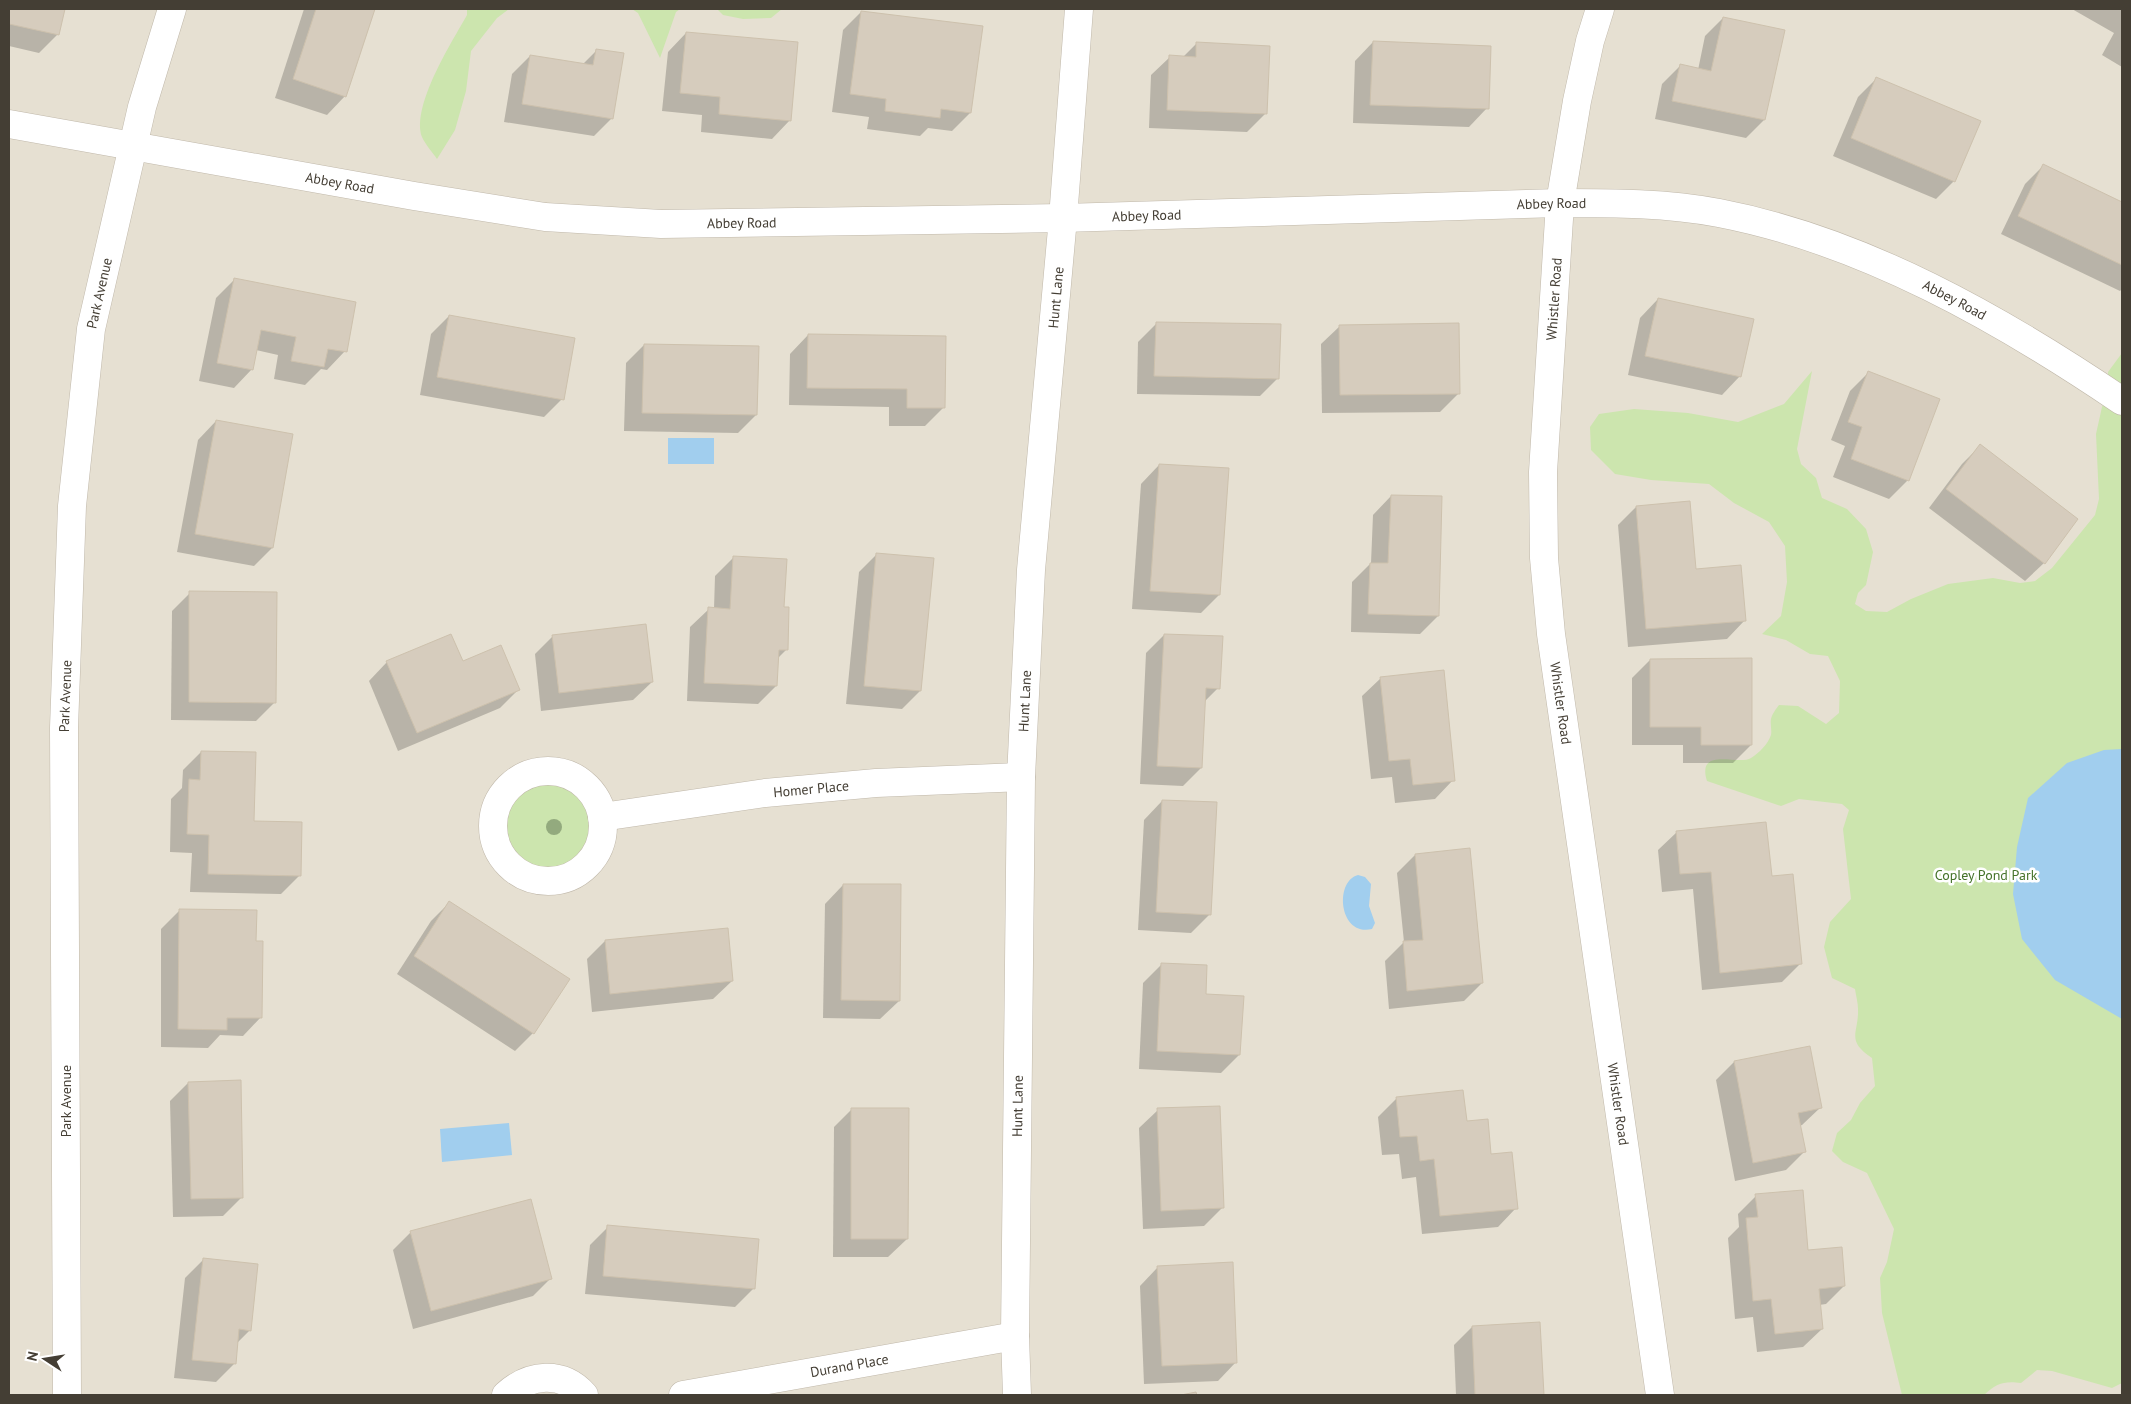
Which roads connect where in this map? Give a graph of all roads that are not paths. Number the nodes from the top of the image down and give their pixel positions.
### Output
1 (172, 9) edge
2 (1079, 9) edge
3 (1600, 9) edge
4 (9, 124) edge
5 (132, 146) junction
6 (1560, 203) junction
7 (1063, 218) junction
8 (2122, 401) edge
9 (1022, 777) junction
10 (602, 817) junction
11 (1015, 1336) junction
12 (67, 1395) edge
13 (506, 1395) edge
14 (584, 1395) edge
15 (683, 1395) edge
16 (1017, 1395) edge
17 (1660, 1395) edge

1 - 5 street, Park Avenue
2 - 7 street, Hunt Lane
3 - 6 street, Whistler Road
4 - 5 street, Abbey Road
5 - 7 street, Abbey Road
5 - 12 street, Park Avenue
6 - 7 street, Abbey Road
6 - 8 street, Abbey Road
6 - 17 street, Whistler Road
7 - 9 street, Hunt Lane
9 - 10 street, Homer Place
9 - 11 street, Hunt Lane
10 - 10 street
11 - 15 street, Durand Place
11 - 16 street, Hunt Lane
13 - 14 street

